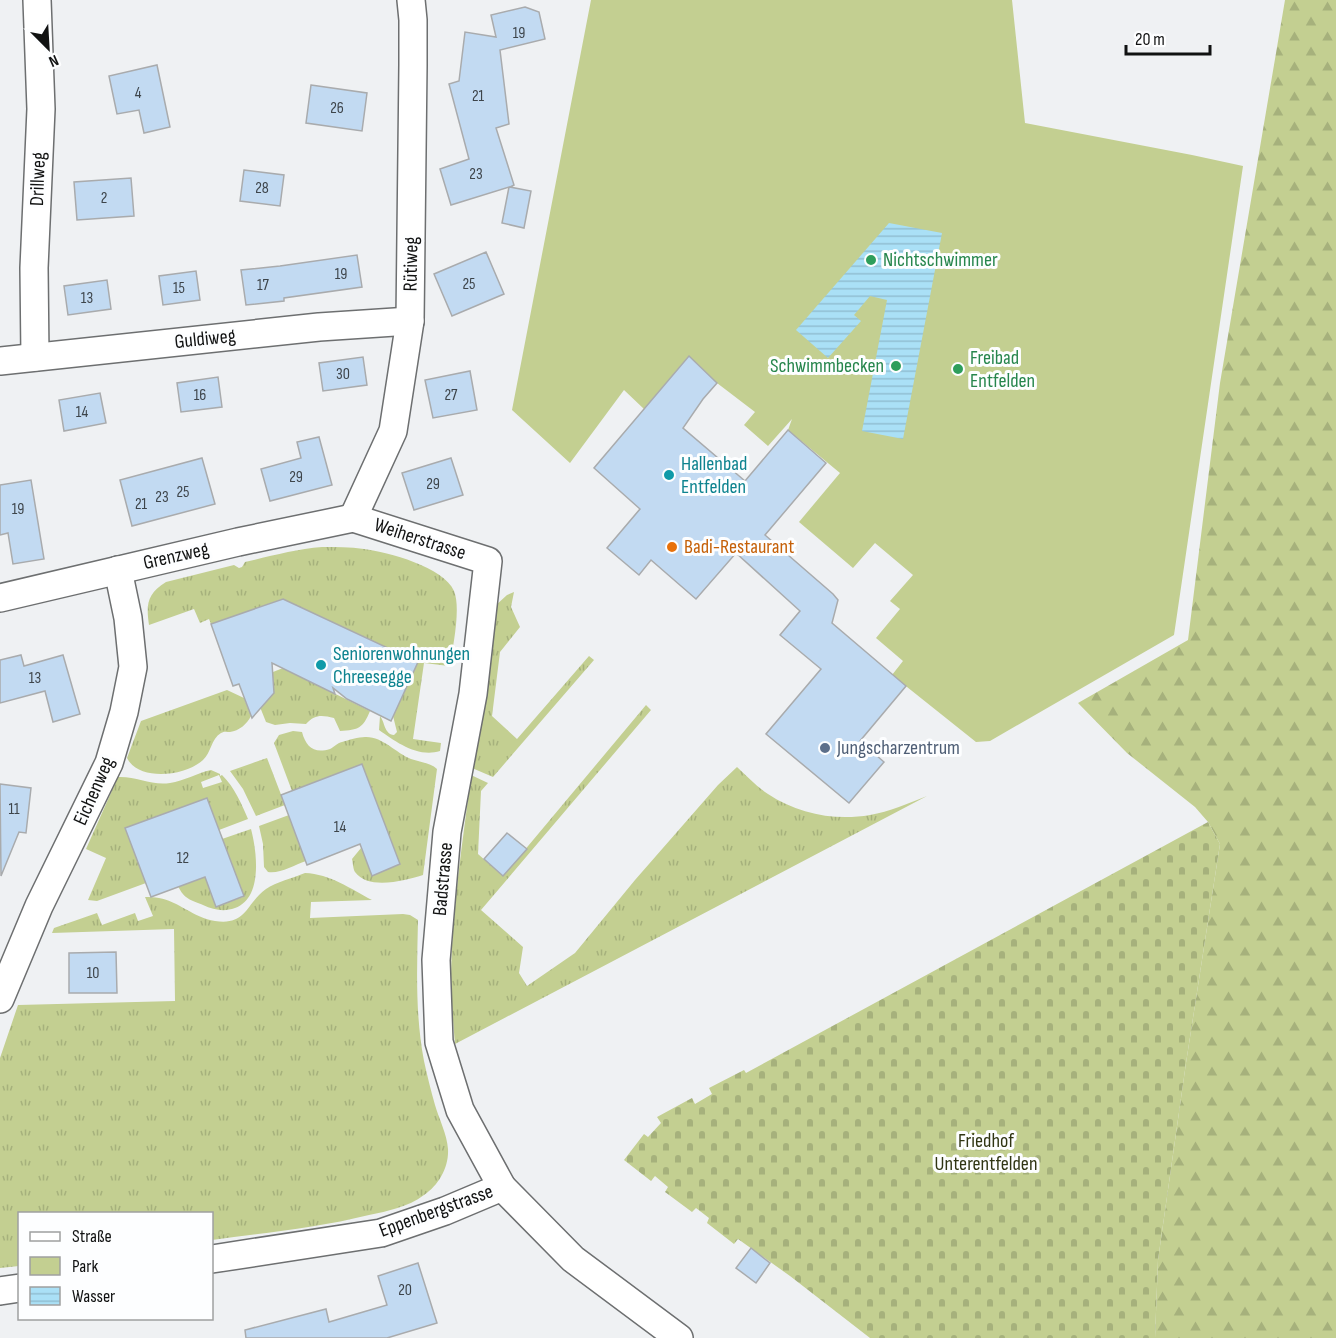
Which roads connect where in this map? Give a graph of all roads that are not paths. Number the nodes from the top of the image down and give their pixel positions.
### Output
1 (37, 0) edge
2 (411, 0) edge
3 (410, 321) junction
4 (34, 357) junction
5 (0, 361) edge
6 (353, 518) junction
7 (488, 561) joint
8 (118, 570) junction
9 (0, 598) edge
10 (0, 999) edge
11 (502, 1187) junction
12 (213, 1259) edge
13 (18, 1288) edge
14 (0, 1291) edge
15 (679, 1338) edge

1 - 4 street, Drillweg
2 - 3 street, Rütiweg
3 - 4 street, Guldiweg
3 - 6 street, Rütiweg
4 - 5 street, Guldiweg
6 - 7 street, Weiherstrasse
6 - 8 street, Grenzweg
7 - 11 street, Badstrasse
8 - 9 street, Grenzweg
8 - 10 street, Eichenweg
11 - 12 street, Eppenbergstrasse
11 - 15 street, Eppenbergstrasse
13 - 14 street

